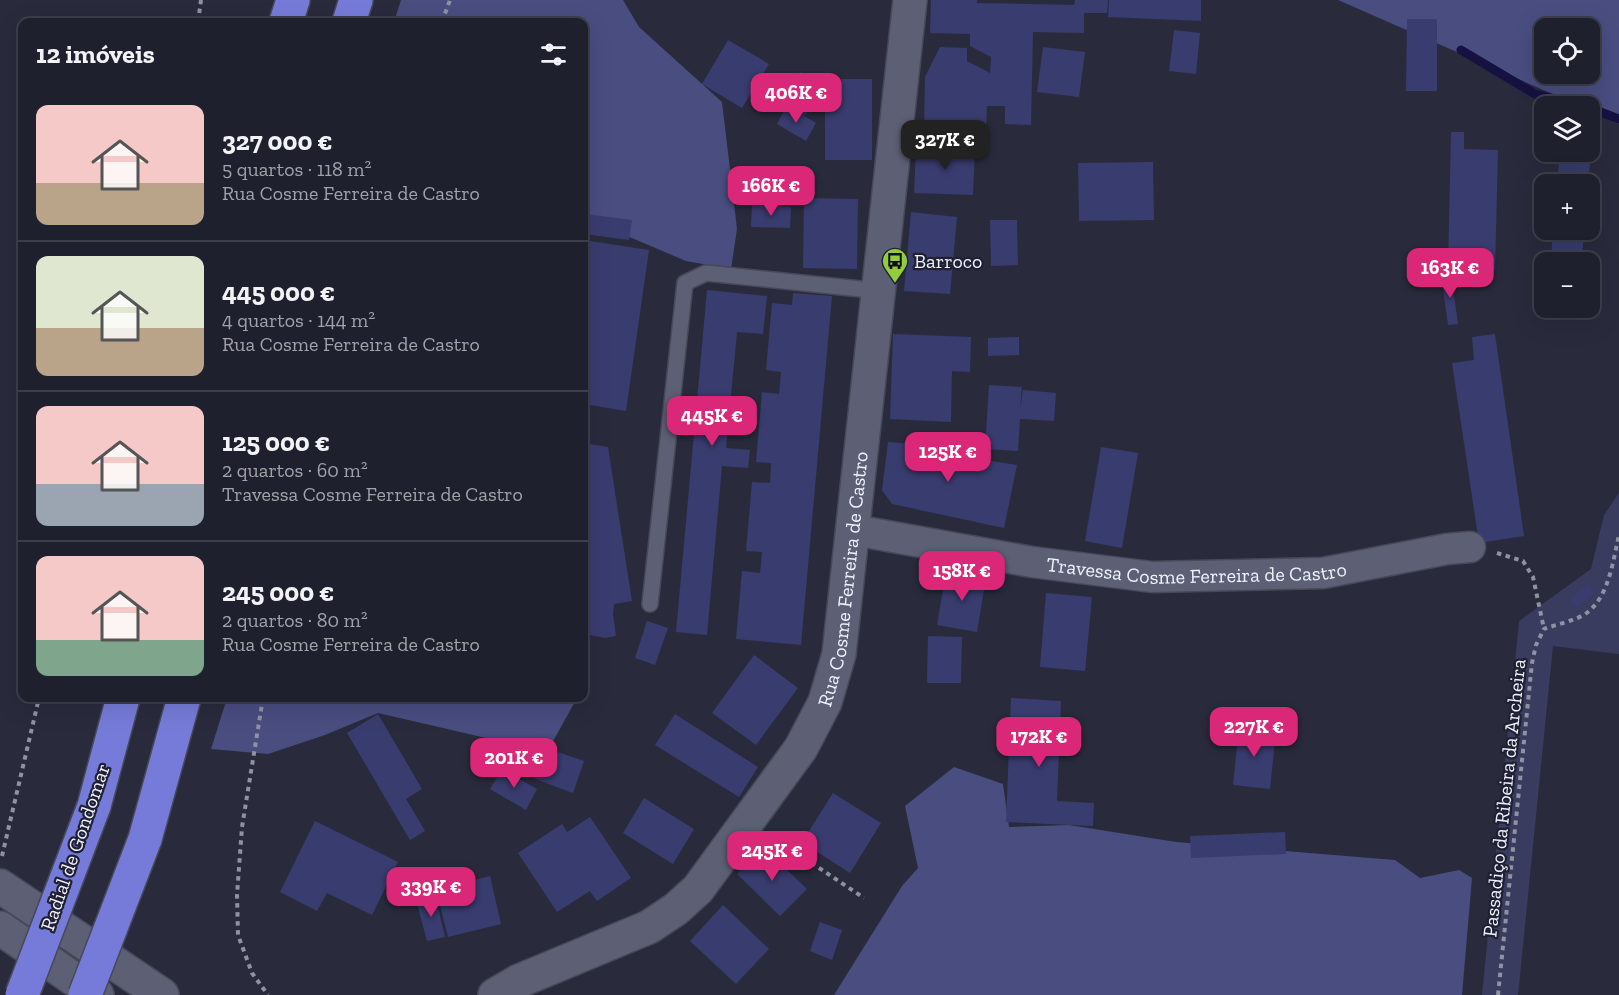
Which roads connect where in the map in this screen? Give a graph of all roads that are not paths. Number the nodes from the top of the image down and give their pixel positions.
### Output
1 (292, 0) edge
2 (356, 0) edge
3 (910, 0) edge
4 (287, 18) edge
5 (351, 18) edge
6 (880, 291) junction
7 (854, 530) junction
8 (1470, 548) road end
9 (650, 604) dead end
10 (122, 702) edge
11 (183, 702) edge
12 (0, 886) edge
13 (0, 928) edge
14 (22, 995) edge
15 (85, 995) edge
16 (97, 995) edge
17 (162, 995) edge
18 (495, 995) edge

1 - 4 highway
2 - 5 highway
3 - 6 street, Rua Cosme Ferreira de Castro
6 - 7 street, Rua Cosme Ferreira de Castro
6 - 9 lane
7 - 8 street, Travessa Cosme Ferreira de Castro
7 - 18 street, Rua Cosme Ferreira de Castro
10 - 14 highway, Radial de Gondomar, bridge
11 - 15 highway, bridge
12 - 17 street
13 - 16 street

